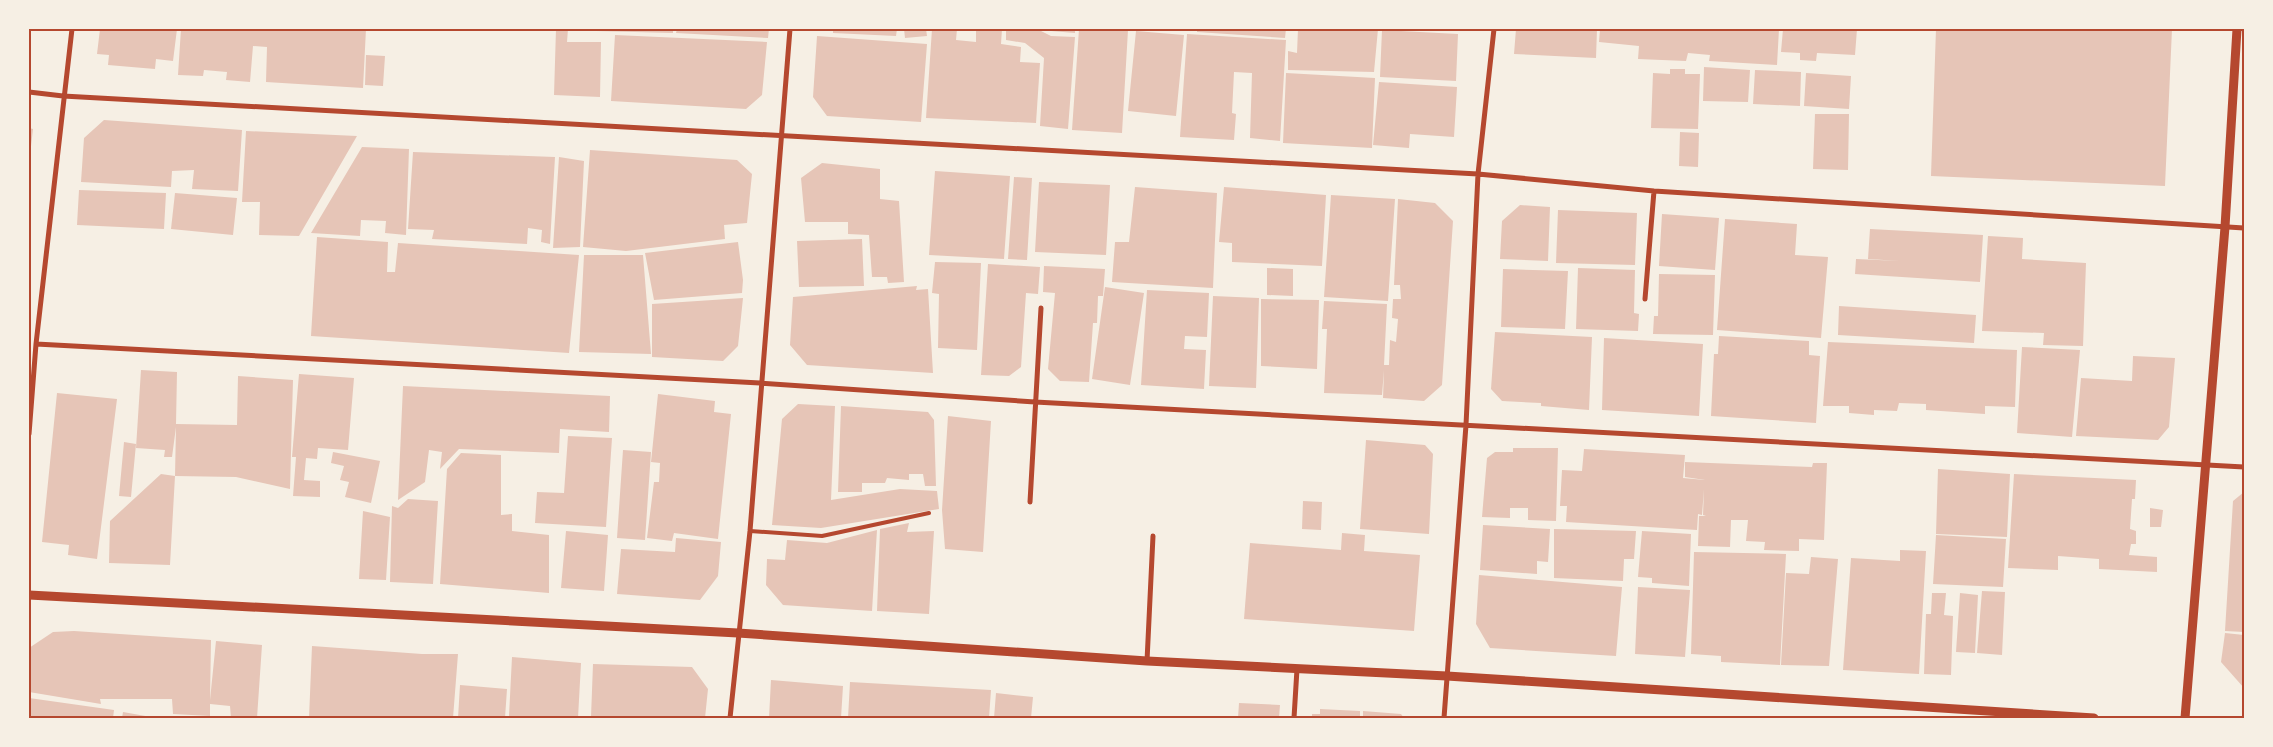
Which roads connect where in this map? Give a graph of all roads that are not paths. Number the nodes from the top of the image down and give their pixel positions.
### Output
1 (72, 29) edge
2 (790, 29) edge
3 (1494, 29) edge
4 (2237, 29) edge
5 (29, 92) edge
6 (63, 96) junction
7 (780, 135) junction
8 (1478, 174) junction
9 (1654, 191) junction
10 (2225, 227) junction
11 (2244, 228) edge
12 (1645, 299) dead end
13 (1041, 308) dead end
14 (36, 344) junction
15 (760, 383) junction
16 (1035, 402) junction
17 (1466, 425) junction
18 (29, 434) edge
19 (2205, 464) junction
20 (2244, 467) edge
21 (1030, 502) dead end
22 (929, 513) dead end
23 (750, 531) junction
24 (1154, 536) dead end
25 (29, 595) edge
26 (738, 633) junction
27 (1147, 661) junction
28 (1296, 669) junction
29 (1447, 676) junction
30 (730, 718) edge
31 (1294, 718) edge
32 (1444, 718) edge
33 (2094, 718) edge
34 (2185, 718) edge

1 - 6 street
2 - 7 street
3 - 8 street
4 - 10 street
5 - 6 street
6 - 7 street
6 - 14 street
7 - 8 street
7 - 15 street
8 - 9 street
8 - 17 street
9 - 10 street
9 - 12 street
10 - 11 street
10 - 19 street
13 - 16 street
14 - 15 street
14 - 18 street
15 - 16 street
15 - 23 street
16 - 17 street
16 - 21 street
17 - 19 street
17 - 29 street
19 - 20 street
19 - 34 street
22 - 23 lane
23 - 26 street
24 - 27 street
25 - 26 street
26 - 27 street
26 - 30 street
27 - 28 street
28 - 29 street
28 - 31 street
29 - 32 street
29 - 33 street

